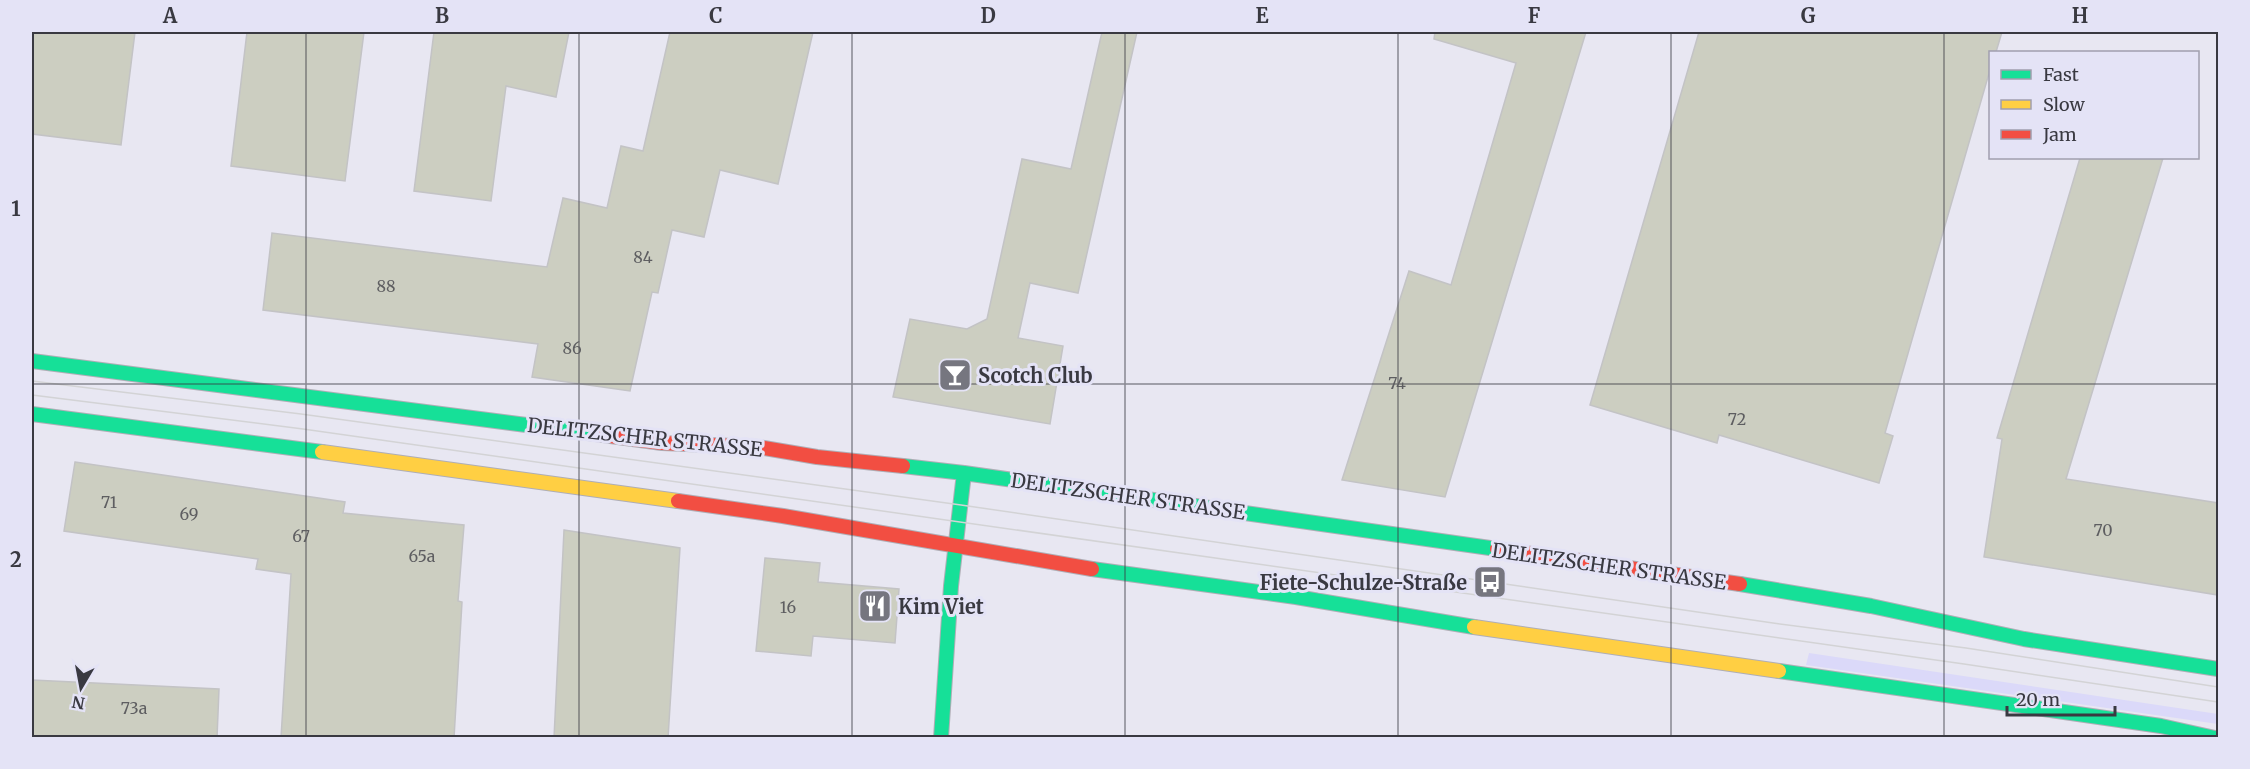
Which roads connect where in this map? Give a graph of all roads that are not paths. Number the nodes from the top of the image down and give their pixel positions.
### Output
1 (32, 361) edge
2 (32, 414) edge
3 (964, 473) junction
4 (956, 546) junction
5 (2218, 669) edge
6 (941, 738) edge
7 (2215, 738) edge

1 - 3 main road, DELITZSCHER STRASSE
2 - 4 main road
3 - 4 main road
3 - 5 main road, DELITZSCHER STRASSE
4 - 6 main road
4 - 7 main road

